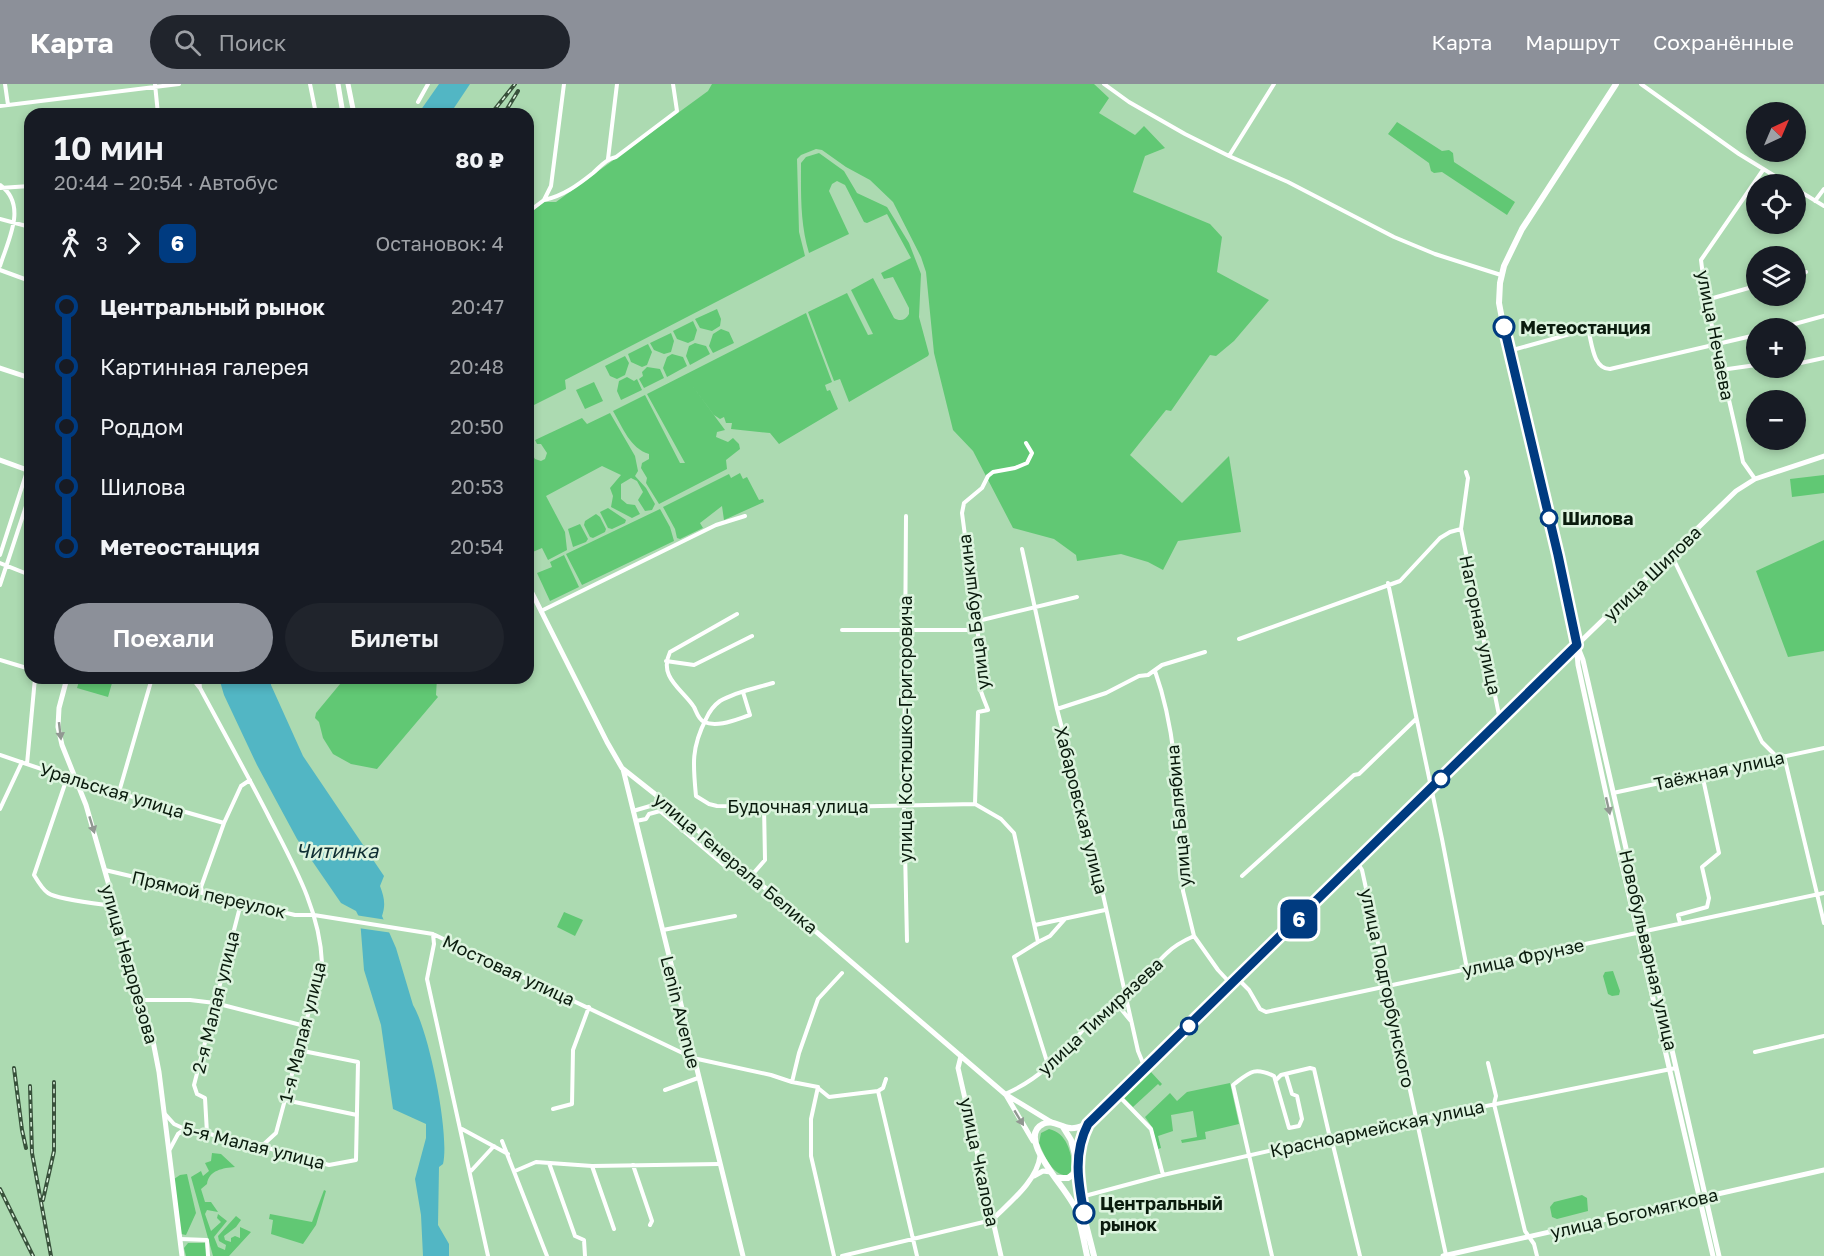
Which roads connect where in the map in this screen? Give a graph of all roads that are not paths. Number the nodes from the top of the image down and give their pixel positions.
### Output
1 (5, 84) edge
2 (179, 84) edge
3 (310, 84) edge
4 (338, 84) edge
5 (348, 84) edge
6 (428, 84) edge
7 (564, 84) edge
8 (617, 84) edge
9 (673, 84) edge
10 (1104, 84) edge
11 (1273, 84) edge
12 (1616, 84) edge
13 (1641, 84) edge
14 (155, 86) edge
15 (418, 102) dead end
16 (8, 105) junction
17 (0, 106) edge
18 (157, 108) edge
19 (315, 108) edge
20 (342, 108) edge
21 (353, 108) edge
22 (1228, 156) junction
23 (608, 159) junction
24 (1763, 170) junction
25 (1770, 174) edge
26 (24, 186) edge
27 (2, 187) edge
28 (1824, 189) edge
29 (1806, 195) edge
30 (544, 200) junction
31 (1815, 201) junction
32 (1824, 206) edge
33 (534, 208) edge
34 (0, 219) edge
35 (14, 223) junction
36 (24, 226) edge
37 (0, 268) edge
38 (1502, 275) junction
39 (24, 278) edge
40 (1746, 289) edge
41 (1706, 300) junction
42 (1824, 316) edge
43 (1806, 321) edge
44 (1746, 338) edge
45 (1716, 346) junction
46 (1509, 351) junction
47 (1824, 358) edge
48 (1806, 362) edge
49 (1746, 366) edge
50 (0, 368) edge
51 (1721, 370) junction
52 (24, 376) edge
53 (1026, 442) dead end
54 (1824, 456) edge
55 (0, 460) edge
56 (24, 468) edge
57 (1466, 472) dead end
58 (1755, 479) junction
59 (24, 485) edge
60 (24, 513) edge
61 (746, 516) dead end
62 (906, 516) dead end
63 (1461, 529) junction
64 (1022, 549) dead end
65 (1671, 554) junction
66 (0, 555) edge
67 (0, 563) edge
68 (7, 565) junction
69 (24, 572) edge
70 (1388, 583) junction
71 (0, 585) edge
72 (534, 597) edge
73 (1077, 597) dead end
74 (1034, 607) junction
75 (541, 611) junction
76 (737, 615) dead end
77 (976, 625) junction
78 (842, 630) dead end
79 (905, 630) junction
80 (752, 636) dead end
81 (1239, 639) dead end
82 (1577, 645) junction
83 (1204, 652) dead end
84 (0, 660) edge
85 (666, 661) junction
86 (24, 667) edge
87 (1155, 671) junction
88 (773, 683) dead end
89 (34, 684) edge
90 (65, 684) edge
91 (150, 684) edge
92 (197, 684) edge
93 (200, 684) edge
94 (200, 688) junction
95 (743, 692) junction
96 (1057, 709) junction
97 (1416, 719) junction
98 (1501, 721) junction
99 (704, 722) junction
100 (1824, 748) edge
101 (0, 755) edge
102 (1784, 756) junction
103 (1777, 757) junction
104 (25, 763) junction
105 (622, 768) junction
106 (1702, 774) junction
107 (67, 778) junction
108 (250, 780) junction
109 (77, 782) junction
110 (1431, 789) junction
111 (119, 792) junction
112 (1613, 793) junction
113 (665, 802) junction
114 (975, 804) junction
115 (904, 805) junction
116 (764, 806) junction
117 (0, 810) edge
118 (633, 811) junction
119 (636, 821) junction
120 (224, 823) junction
121 (1357, 862) junction
122 (726, 867) dead end
123 (104, 870) junction
124 (751, 876) junction
125 (1242, 876) dead end
126 (202, 892) junction
127 (1824, 893) edge
128 (1817, 894) junction
129 (241, 903) junction
130 (114, 906) junction
131 (1106, 909) junction
132 (314, 915) junction
133 (735, 916) dead end
134 (1066, 918) junction
135 (1680, 923) junction
136 (1824, 923) edge
137 (1035, 925) junction
138 (661, 930) junction
139 (1641, 932) junction
140 (433, 934) junction
141 (1194, 936) junction
142 (907, 941) dead end
143 (1038, 942) junction
144 (1467, 969) junction
145 (842, 973) dead end
146 (1238, 979) junction
147 (1232, 985) junction
148 (1387, 986) junction
149 (1125, 995) junction
150 (141, 1000) junction
151 (214, 1002) junction
152 (589, 1007) junction
153 (1106, 1009) junction
154 (1131, 1022) junction
155 (305, 1026) junction
156 (1824, 1036) edge
157 (298, 1050) junction
158 (1755, 1052) dead end
159 (962, 1056) junction
160 (693, 1058) junction
161 (1488, 1063) dead end
162 (1049, 1068) junction
163 (1146, 1068) junction
164 (1673, 1069) junction
165 (1286, 1074) junction
166 (698, 1078) junction
167 (886, 1079) dead end
168 (1276, 1080) junction
169 (792, 1082) junction
170 (818, 1087) junction
171 (665, 1090) dead end
172 (878, 1091) junction
173 (1005, 1094) junction
174 (1118, 1095) junction
175 (285, 1100) junction
176 (1494, 1104) junction
177 (162, 1106) junction
178 (553, 1109) dead end
179 (357, 1115) junction
180 (1416, 1120) junction
181 (1051, 1122) junction
182 (1088, 1124) junction
183 (1063, 1126) junction
184 (185, 1129) junction
185 (461, 1129) junction
186 (207, 1133) junction
187 (1330, 1138) junction
188 (502, 1141) dead end
189 (1033, 1141) junction
190 (264, 1144) junction
191 (494, 1146) junction
192 (168, 1153) junction
193 (508, 1154) junction
194 (1249, 1155) junction
195 (1040, 1156) junction
196 (549, 1163) junction
197 (719, 1164) junction
198 (633, 1165) junction
199 (592, 1166) junction
200 (1824, 1170) edge
201 (470, 1171) junction
202 (515, 1171) junction
203 (1078, 1171) junction
204 (1052, 1172) junction
205 (1163, 1175) junction
206 (1033, 1177) junction
207 (1056, 1178) junction
208 (1081, 1197) junction
209 (1703, 1198) junction
210 (992, 1220) junction
211 (651, 1225) dead end
212 (614, 1229) dead end
213 (1529, 1237) junction
214 (180, 1239) junction
215 (913, 1239) junction
216 (182, 1256) edge
217 (208, 1256) edge
218 (488, 1256) edge
219 (547, 1256) edge
220 (585, 1256) edge
221 (743, 1256) edge
222 (834, 1256) edge
223 (842, 1256) edge
224 (916, 1256) edge
225 (1001, 1256) edge
226 (1087, 1256) edge
227 (1094, 1256) edge
228 (1272, 1256) edge
229 (1360, 1256) edge
230 (1445, 1256) edge
231 (1537, 1256) edge
232 (1713, 1256) edge
233 (1719, 1256) edge

1 - 16 street
2 - 14 street
3 - 19 street
4 - 20 main road
5 - 21 main road
6 - 15 street
7 - 30 street
8 - 23 street
9 - 23 street
10 - 22 street
11 - 22 street
12 - 38 main road
13 - 24 street
14 - 16 street
14 - 18 street
16 - 17 street
22 - 38 street
23 - 30 street
24 - 25 street
24 - 41 street, улица Нечаева
26 - 27 street
27 - 35 street
28 - 31 street
29 - 31 street
30 - 33 street
31 - 32 street
34 - 35 street
35 - 36 street
35 - 37 street
37 - 39 street
38 - 46 main road, Новобульварная улица
40 - 41 street
41 - 45 street, улица Нечаева
42 - 43 street
44 - 45 street
45 - 46 street
45 - 51 street, улица Нечаева
46 - 82 main road, Новобульварная улица
47 - 48 street
49 - 51 street
50 - 52 main road
51 - 58 street, улица Нечаева
53 - 77 street, улица Бабушкина
54 - 58 main road, улица Шилова
55 - 56 main road
57 - 63 street, Нагорная улица
58 - 65 main road, улица Шилова
59 - 66 street
60 - 68 street
61 - 75 street
62 - 79 street, улица Костюшко-Григоровича
63 - 70 street
63 - 98 street, Нагорная улица
64 - 74 street, Хабаровская улица
65 - 82 main road, улица Шилова
65 - 103 street
67 - 68 street
68 - 69 street
68 - 71 street
70 - 81 street
70 - 97 street
72 - 75 main road, улица Генерала Белика
73 - 74 street
74 - 77 street
74 - 96 street, Хабаровская улица
75 - 105 main road, улица Генерала Белика
76 - 85 street
77 - 79 street
77 - 114 street, улица Бабушкина
78 - 79 street
79 - 115 street, улица Костюшко-Григоровича
80 - 85 street
82 - 98 main road, улица Шилова
82 - 112 main road, Новобульварная улица
82 -> 139 main road, Новобульварная улица
83 - 87 street
84 - 86 street
85 - 99 street
87 - 96 street
87 - 141 street, улица Балябина
88 - 95 street
89 - 104 street
90 -> 109 main road, улица Недорезова
91 - 111 street
92 - 94 street
93 - 94 street
94 - 108 street, 1-я Малая улица
95 - 99 street
95 - 99 street
96 - 131 street, Хабаровская улица
97 - 110 street
97 - 125 street
98 - 110 main road, улица Шилова
99 - 116 street, Будочная улица
100 - 102 street, Таёжная улица
101 - 104 street, Уральская улица
102 - 103 street, Таёжная улица
102 - 128 street
103 - 106 street, Таёжная улица
104 - 107 street, Уральская улица
104 - 117 street
105 - 113 main road, улица Генерала Белика
105 - 118 main road, Lenin Avenue
106 - 112 street, Таёжная улица
106 - 135 street
107 - 109 street, Уральская улица
107 - 130 street, Прямой переулок
108 - 120 street
108 - 132 street, 1-я Малая улица
109 - 111 street, Уральская улица
109 -> 123 main road, улица Недорезова
110 - 121 main road, улица Шилова
110 - 144 street
111 - 120 street, Уральская улица
112 - 139 main road, Новобульварная улица
113 - 118 street
113 - 124 main road, улица Генерала Белика
114 - 115 street, Будочная улица
114 - 137 street
115 - 116 street, Будочная улица
115 - 142 street, улица Костюшко-Григоровича
116 - 124 street
118 - 119 main road, Lenin Avenue
119 - 122 street
119 - 138 main road, Lenin Avenue
120 - 126 street
121 - 146 main road, улица Шилова
121 - 148 street, улица Подгорбунского
123 - 126 street, Прямой переулок
123 - 130 main road, улица Недорезова
124 - 159 main road, улица Генерала Белика
126 - 129 street, Прямой переулок
127 - 128 street, улица Фрунзе
128 - 135 street, улица Фрунзе
128 - 136 street
129 - 132 street, Прямой переулок
129 - 151 street, 2-я Малая улица
130 - 150 main road, улица Недорезова
131 - 134 street
131 - 149 street, Хабаровская улица
132 - 140 street, Мостовая улица
132 - 155 street, 1-я Малая улица
133 - 138 street
134 - 137 street
134 - 143 street
135 - 139 street, улица Фрунзе
137 - 143 street
138 - 160 main road, Lenin Avenue
139 - 144 street, улица Фрунзе
139 - 164 main road, Новобульварная улица
140 - 152 street, Мостовая улица
140 - 185 street
141 - 147 street, улица Балябина
141 - 149 street, улица Тимирязева
143 - 162 street
144 - 148 street, улица Фрунзе
145 - 169 street
146 - 147 main road, улица Шилова
146 - 148 street, улица Фрунзе
147 - 163 main road, улица Шилова
148 - 180 street, улица Подгорбунского
149 - 153 street, улица Тимирязева
149 - 154 street, Хабаровская улица
150 - 151 street
150 - 177 main road, улица Недорезова
151 - 155 street
151 - 186 street, 2-я Малая улица
152 - 160 street, Мостовая улица
152 - 178 street
153 - 154 street
153 - 162 street, улица Тимирязева
154 - 163 street, Хабаровская улица
155 - 157 street, 1-я Малая улица
156 - 158 street
157 - 175 street, 1-я Малая улица
157 - 179 street
159 - 173 main road, улица Генерала Белика
159 - 210 main road, улица Чкалова
160 - 166 main road, Lenin Avenue
160 - 169 street, Мостовая улица
161 - 176 street
162 - 173 street, улица Тимирязева
163 - 174 main road, улица Шилова
164 - 176 street, Красноармейская улица
164 - 209 main road, Новобульварная улица
165 - 168 street
165 - 168 street
165 - 187 street
166 - 171 street
166 - 197 main road, Lenin Avenue
167 - 172 street
168 - 194 street
169 - 170 street, Мостовая улица
170 - 172 street, Мостовая улица
170 - 222 street
172 - 215 street
173 - 181 main road
173 -> 189 main road
174 - 182 main road, улица Шилова
174 - 205 street
175 - 179 street
175 - 190 street, 1-я Малая улица
176 - 180 street, Красноармейская улица
176 - 213 street
177 - 184 street, 5-я Малая улица
177 - 192 main road, улица Недорезова
179 - 190 street, 5-я Малая улица
180 - 187 street, Красноармейская улица
180 - 230 street, улица Подгорбунского
181 - 183 main road
181 - 189 main road
182 - 183 main road
182 - 203 main road
183 - 203 main road
184 - 186 street, 5-я Малая улица
184 - 192 street
185 - 191 street
185 - 201 street
186 - 190 street, 5-я Малая улица
187 - 194 street, Красноармейская улица
187 - 229 street
188 - 193 street
189 - 195 main road
191 - 193 street
191 - 201 street
192 - 214 main road, улица Недорезова
193 - 202 street
194 - 205 street, Красноармейская улица
194 - 228 street
195 - 204 main road
195 - 206 main road
196 - 199 street
196 - 202 street
196 - 220 street
197 - 198 street
197 - 221 main road, Lenin Avenue
198 - 199 street
198 - 211 street
199 - 212 street
200 - 209 main road, улица Богомягкова
201 - 218 street
202 - 219 street
203 - 207 main road
203 - 208 main road
204 - 206 main road
204 - 207 main road
205 - 208 street, Красноармейская улица
206 - 210 main road
207 - 226 main road
208 - 227 main road
209 - 213 main road, улица Богомягкова
209 - 232 main road, Новобульварная улица
209 - 233 main road, Новобульварная улица
210 - 215 street
210 - 225 main road, улица Чкалова
213 - 230 main road, улица Богомягкова
213 - 231 street
214 - 216 main road, улица Недорезова
214 - 217 street
215 - 223 street
215 - 224 street

